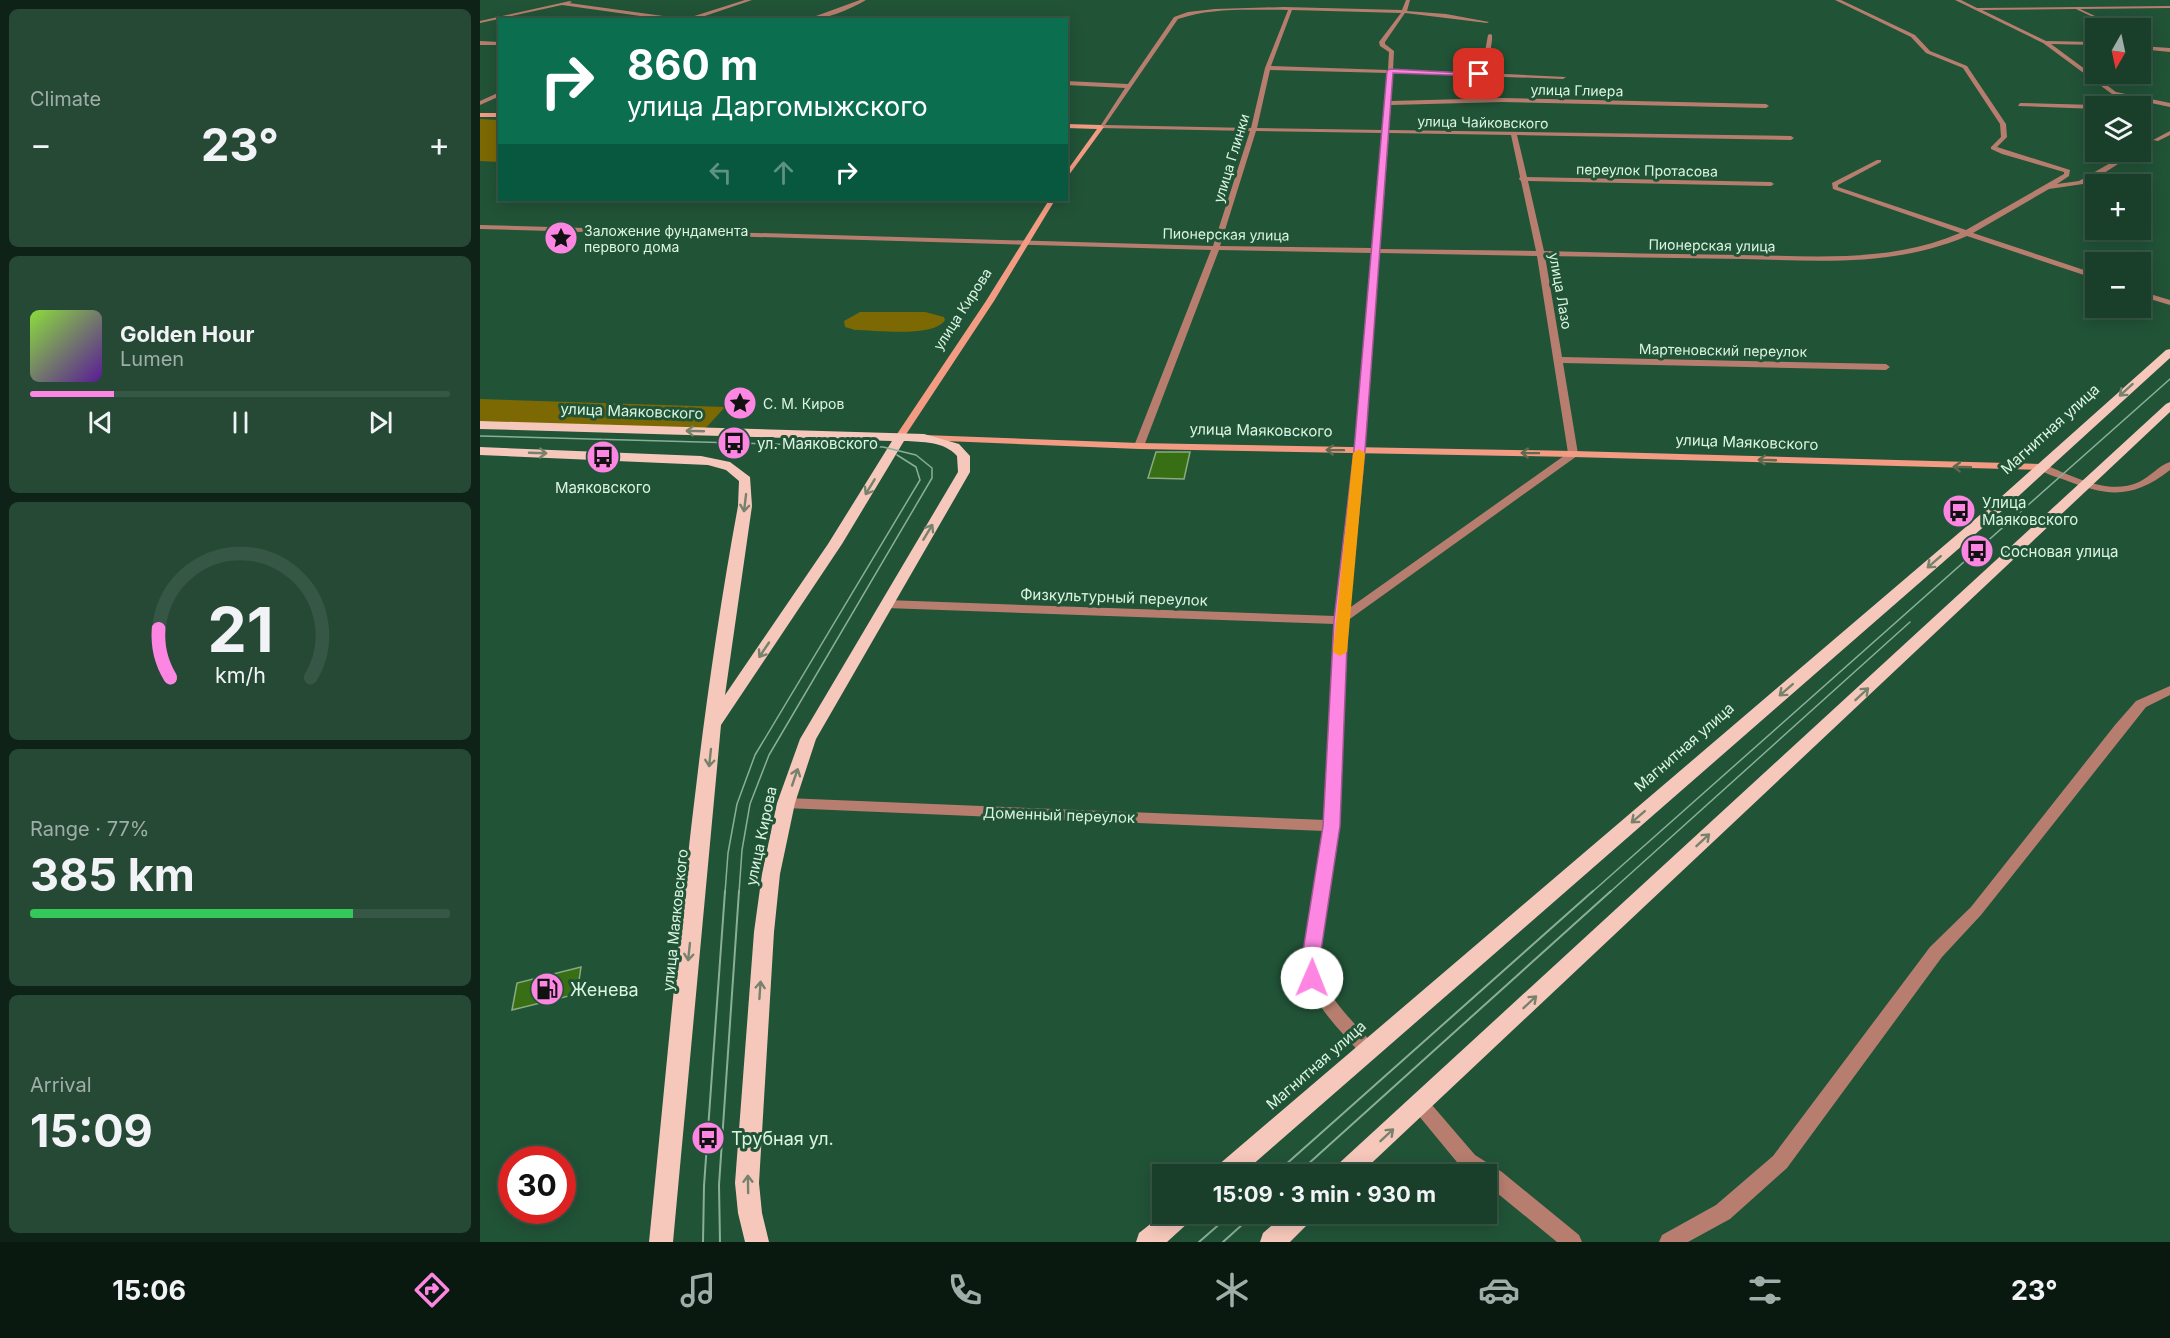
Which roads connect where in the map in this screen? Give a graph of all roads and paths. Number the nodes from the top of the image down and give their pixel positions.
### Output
1 (581, 0) edge
2 (750, 0) edge
3 (864, 0) edge
4 (1408, 0) edge
5 (1837, 0) edge
6 (1957, 0) edge
7 (2055, 0) edge
8 (563, 4) junction
9 (2170, 7) edge
10 (2073, 8) junction
11 (1977, 9) junction
12 (1290, 10) junction
13 (1404, 12) junction
14 (498, 18) edge
15 (498, 18) edge
16 (671, 18) edge
17 (692, 18) edge
18 (814, 18) edge
19 (2096, 18) edge
20 (480, 22) edge
21 (1487, 22) dead end
22 (1490, 34) dead end
23 (2045, 42) junction
24 (480, 43) edge
25 (498, 44) edge
26 (2085, 44) edge
27 (2151, 45) edge
28 (2154, 47) joint
29 (2170, 50) edge
30 (1268, 68) junction
31 (1390, 71) junction
32 (1479, 74) junction
33 (1563, 76) dead end
34 (1068, 83) edge
35 (1128, 86) junction
36 (2114, 93) junction
37 (498, 95) edge
38 (2116, 96) edge
39 (480, 103) edge
40 (1388, 103) junction
41 (2019, 105) dead end
42 (2170, 105) edge
43 (1766, 106) dead end
44 (2085, 107) edge
45 (480, 115) edge
46 (498, 115) edge
47 (1068, 126) edge
48 (1101, 127) junction
49 (1253, 130) junction
50 (1385, 132) junction
51 (2170, 133) edge
52 (1514, 135) junction
53 (1791, 138) dead end
54 (2156, 140) dead end
55 (1879, 161) dead end
56 (2118, 162) edge
57 (1068, 174) edge
58 (1522, 179) junction
59 (1771, 184) dead end
60 (2047, 188) junction
61 (1051, 201) edge
62 (480, 227) edge
63 (1967, 233) junction
64 (1026, 242) junction
65 (1216, 248) junction
66 (1376, 251) junction
67 (1540, 255) junction
68 (2085, 273) edge
69 (2151, 297) edge
70 (2170, 303) edge
71 (2170, 352) edge
72 (1559, 360) junction
73 (1886, 367) dead end
74 (2170, 406) edge
75 (480, 425) edge
76 (900, 437) junction
77 (924, 438) junction
78 (1139, 446) junction
79 (1359, 450) junction
80 (480, 451) edge
81 (1573, 454) junction
82 (2170, 465) edge
83 (2042, 467) junction
84 (2088, 485) junction
85 (885, 604) junction
86 (1341, 620) junction
87 (2170, 690) edge
88 (713, 725) junction
89 (786, 803) junction
90 (1332, 826) junction
91 (1368, 1050) junction
92 (1420, 1104) junction
93 (1237, 1164) edge
94 (1355, 1164) edge
95 (1169, 1224) edge
96 (1291, 1224) edge
97 (661, 1242) edge
98 (757, 1242) edge
99 (1148, 1242) edge
100 (1272, 1242) edge
101 (1572, 1242) edge
102 (1669, 1242) edge

1 - 8 street
2 - 17 street
3 - 18 street
4 - 13 street
5 - 60 street
6 - 11 street
7 - 10 street
8 - 15 street
8 - 16 street
9 - 10 street
10 - 11 street
10 - 19 street
11 - 23 street
12 - 13 street
12 - 30 street, улица Глинки
12 - 35 street
13 - 21 street
13 - 31 street
14 - 20 street
22 - 32 street
23 - 26 street
23 - 36 street
24 - 25 street
27 - 28 street
28 - 29 street
30 - 31 street
30 - 49 street, улица Глинки
31 - 32 street
31 - 40 street
32 - 33 street
34 - 35 street
35 - 48 street
36 - 38 street
36 - 42 street
37 - 39 street
40 - 43 street, улица Глиера
40 - 50 street
41 - 44 street
45 - 46 main road
47 - 48 main road, улица Чайковского
48 - 49 street, улица Чайковского
48 - 57 main road
49 - 50 street, улица Чайковского
49 - 65 street, улица Глинки
50 - 52 street, улица Чайковского
50 - 66 street
51 - 54 street
52 - 53 street, улица Чайковского
52 - 58 street, улица Лазо
55 - 63 street
56 - 60 street
58 - 59 street, переулок Протасова
58 - 67 street, улица Лазо
60 - 63 street, Пионерская улица
61 - 64 main road, улица Кирова
62 - 64 street, Пионерская улица
63 - 67 street, Пионерская улица
63 - 68 street
64 - 65 street, Пионерская улица
64 - 76 main road, улица Кирова
65 - 66 street, Пионерская улица
65 - 78 street, улица Глинки
66 - 67 street, Пионерская улица
66 - 79 street
67 - 72 street, улица Лазо
69 - 70 street
71 -> 83 main road, Магнитная улица
72 - 73 street, Мартеновский переулок
72 - 81 street, улица Лазо
74 - 84 main road
76 -> 75 main road, улица Маяковского
76 - 77 main road, улица Маяковского
76 -> 88 main road
77 - 78 main road, улица Маяковского
85 -> 77 main road, улица Кирова
79 -> 78 main road, улица Маяковского
81 -> 79 main road, улица Маяковского
79 - 86 street
80 -> 88 main road, улица Маяковского
83 -> 81 main road, улица Маяковского
81 - 86 street
82 - 84 street
83 - 84 street
83 -> 91 main road, Магнитная улица
92 -> 84 main road
85 - 86 street, Физкультурный переулок
89 -> 85 main road, улица Кирова
86 - 90 street
87 - 102 street
88 -> 97 main road, улица Маяковского
89 - 90 street, Доменный переулок
98 -> 89 main road, улица Кирова
90 - 91 street
91 - 93 main road, Магнитная улица
94 -> 92 main road
92 - 101 street
95 - 99 main road
96 - 100 main road

